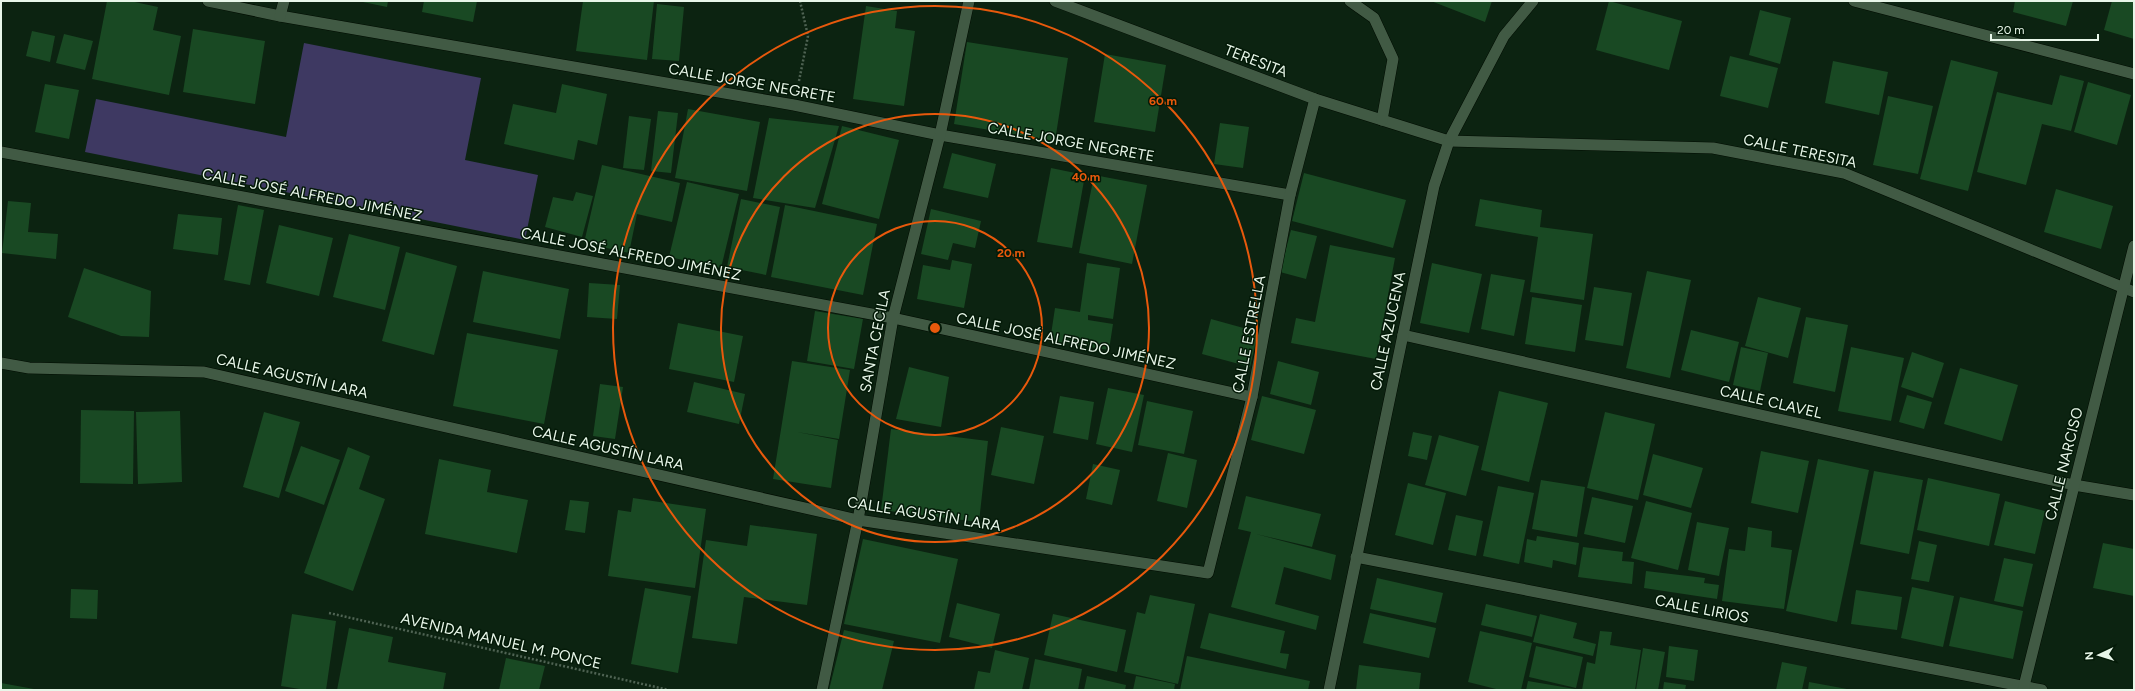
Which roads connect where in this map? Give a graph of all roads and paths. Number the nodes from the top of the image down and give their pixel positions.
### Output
1 (208, 1) edge
2 (284, 1) edge
3 (800, 1) edge
4 (969, 1) edge
5 (1055, 1) edge
6 (1350, 1) edge
7 (1533, 1) edge
8 (1854, 1) edge
9 (280, 16) junction
10 (2134, 74) edge
11 (1315, 99) junction
12 (794, 105) junction
13 (1382, 120) junction
14 (940, 135) junction
15 (1449, 141) junction
16 (1, 152) edge
17 (1290, 195) junction
18 (2134, 246) edge
19 (2129, 290) edge
20 (893, 318) junction
21 (1402, 334) junction
22 (1, 363) edge
23 (1252, 397) junction
24 (2074, 485) junction
25 (2134, 495) edge
26 (858, 520) junction
27 (1356, 557) junction
28 (1208, 573) joint
29 (329, 613) dead end
30 (2024, 688) edge
31 (669, 690) edge
32 (822, 690) edge
33 (1329, 690) edge
34 (2042, 690) edge

1 - 9 street, CALLE JORGE NEGRETE
2 - 9 street
3 - 12 path
4 - 14 street, SANTA CECILA
5 - 11 street, TERESITA
6 - 13 street
7 - 15 street, CALLE AZUCENA
8 - 10 street
9 - 12 street, CALLE JORGE NEGRETE
11 - 13 street, TERESITA
11 - 17 street, CALLE ESTRELLA
12 - 14 street, CALLE JORGE NEGRETE
13 - 15 street, TERESITA
14 - 17 street, CALLE JORGE NEGRETE
14 - 20 street, SANTA CECILA
15 - 19 street, CALLE TERESITA
15 - 21 street, CALLE AZUCENA
16 - 20 street, CALLE JOSÉ ALFREDO JIMÉNEZ
17 - 23 street, CALLE ESTRELLA
18 - 19 street, CALLE NARCISO
19 - 24 street, CALLE NARCISO
20 - 23 street, CALLE JOSÉ ALFREDO JIMÉNEZ
20 - 26 street, SANTA CECILA
21 - 24 street, CALLE CLAVEL
21 - 27 street, CALLE AZUCENA
22 - 26 street, CALLE AGUSTÍN LARA
23 - 28 street, CALLE ESTRELLA
24 - 25 street, CALLE CLAVEL
24 - 30 street, CALLE NARCISO
26 - 28 street, CALLE AGUSTÍN LARA
26 - 32 street, SANTA CECILA
27 - 30 street, CALLE LIRIOS
27 - 33 street, CALLE AZUCENA
29 - 31 path, AVENIDA MANUEL M. PONCE
30 - 34 street, CALLE LIRIOS

